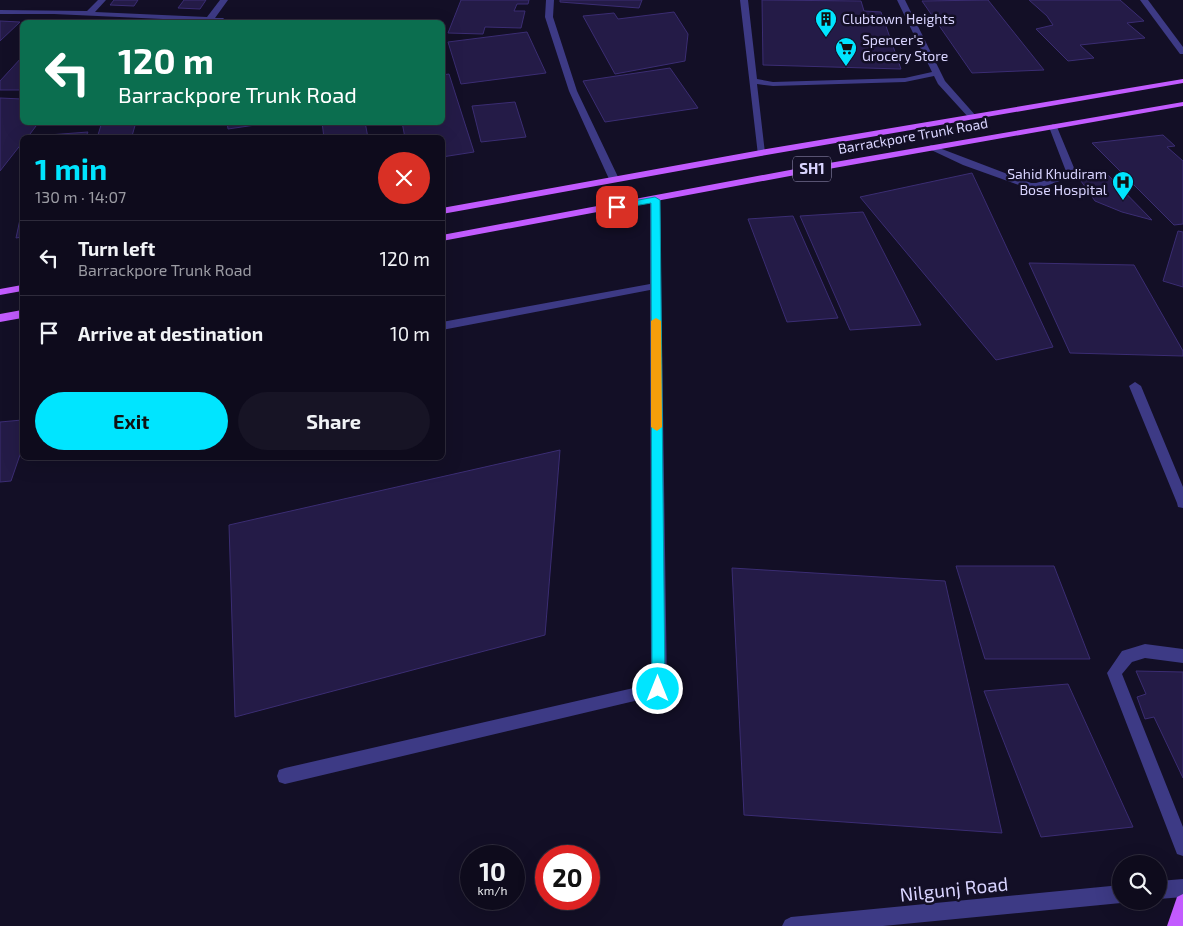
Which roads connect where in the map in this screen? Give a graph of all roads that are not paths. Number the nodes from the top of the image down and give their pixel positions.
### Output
1 (102, 0) edge
2 (224, 0) edge
3 (550, 0) edge
4 (744, 0) edge
5 (901, 0) edge
6 (1144, 0) edge
7 (0, 12) edge
8 (90, 14) junction
9 (209, 20) junction
10 (220, 20) edge
11 (1183, 52) edge
12 (937, 73) junction
13 (753, 81) junction
14 (1183, 81) edge
15 (1183, 104) edge
16 (972, 116) junction
17 (1053, 127) junction
18 (931, 148) junction
19 (761, 153) junction
20 (614, 178) junction
21 (655, 200) junction
22 (445, 210) edge
23 (445, 237) edge
24 (656, 286) junction
25 (20, 288) edge
26 (0, 292) edge
27 (20, 314) edge
28 (0, 318) edge
29 (445, 325) edge
30 (1135, 386) dead end
31 (1183, 503) edge
32 (1183, 656) edge
33 (286, 776) dead end
34 (1183, 848) edge
35 (1183, 888) edge
36 (1167, 889) edge
37 (1112, 895) edge
38 (1183, 903) edge
39 (791, 926) edge
40 (1176, 926) edge

1 - 8 street
2 - 9 street
3 - 20 street
4 - 13 street
5 - 12 street
6 - 11 street
7 - 8 street
8 - 9 street
9 - 10 street
12 - 13 street
12 - 16 street
13 - 19 street
14 - 16 main road, Barrackpore Trunk Road / SH1
15 - 17 main road, Barrackpore Trunk Road / SH1
16 - 19 main road, Barrackpore Trunk Road / SH1
17 - 18 main road, Barrackpore Trunk Road / SH1
17 - 18 street
18 - 21 main road, Barrackpore Trunk Road / SH1
19 - 20 main road, Barrackpore Trunk Road / SH1
20 - 22 main road, Barrackpore Trunk Road / SH1
21 - 23 main road, Barrackpore Trunk Road / SH1
21 - 24 street
24 - 29 street
24 - 33 street
25 - 26 main road
27 - 28 main road
30 - 31 street
32 - 34 street
35 - 36 street
37 - 39 street, Nilgunj Road
38 - 40 main road

